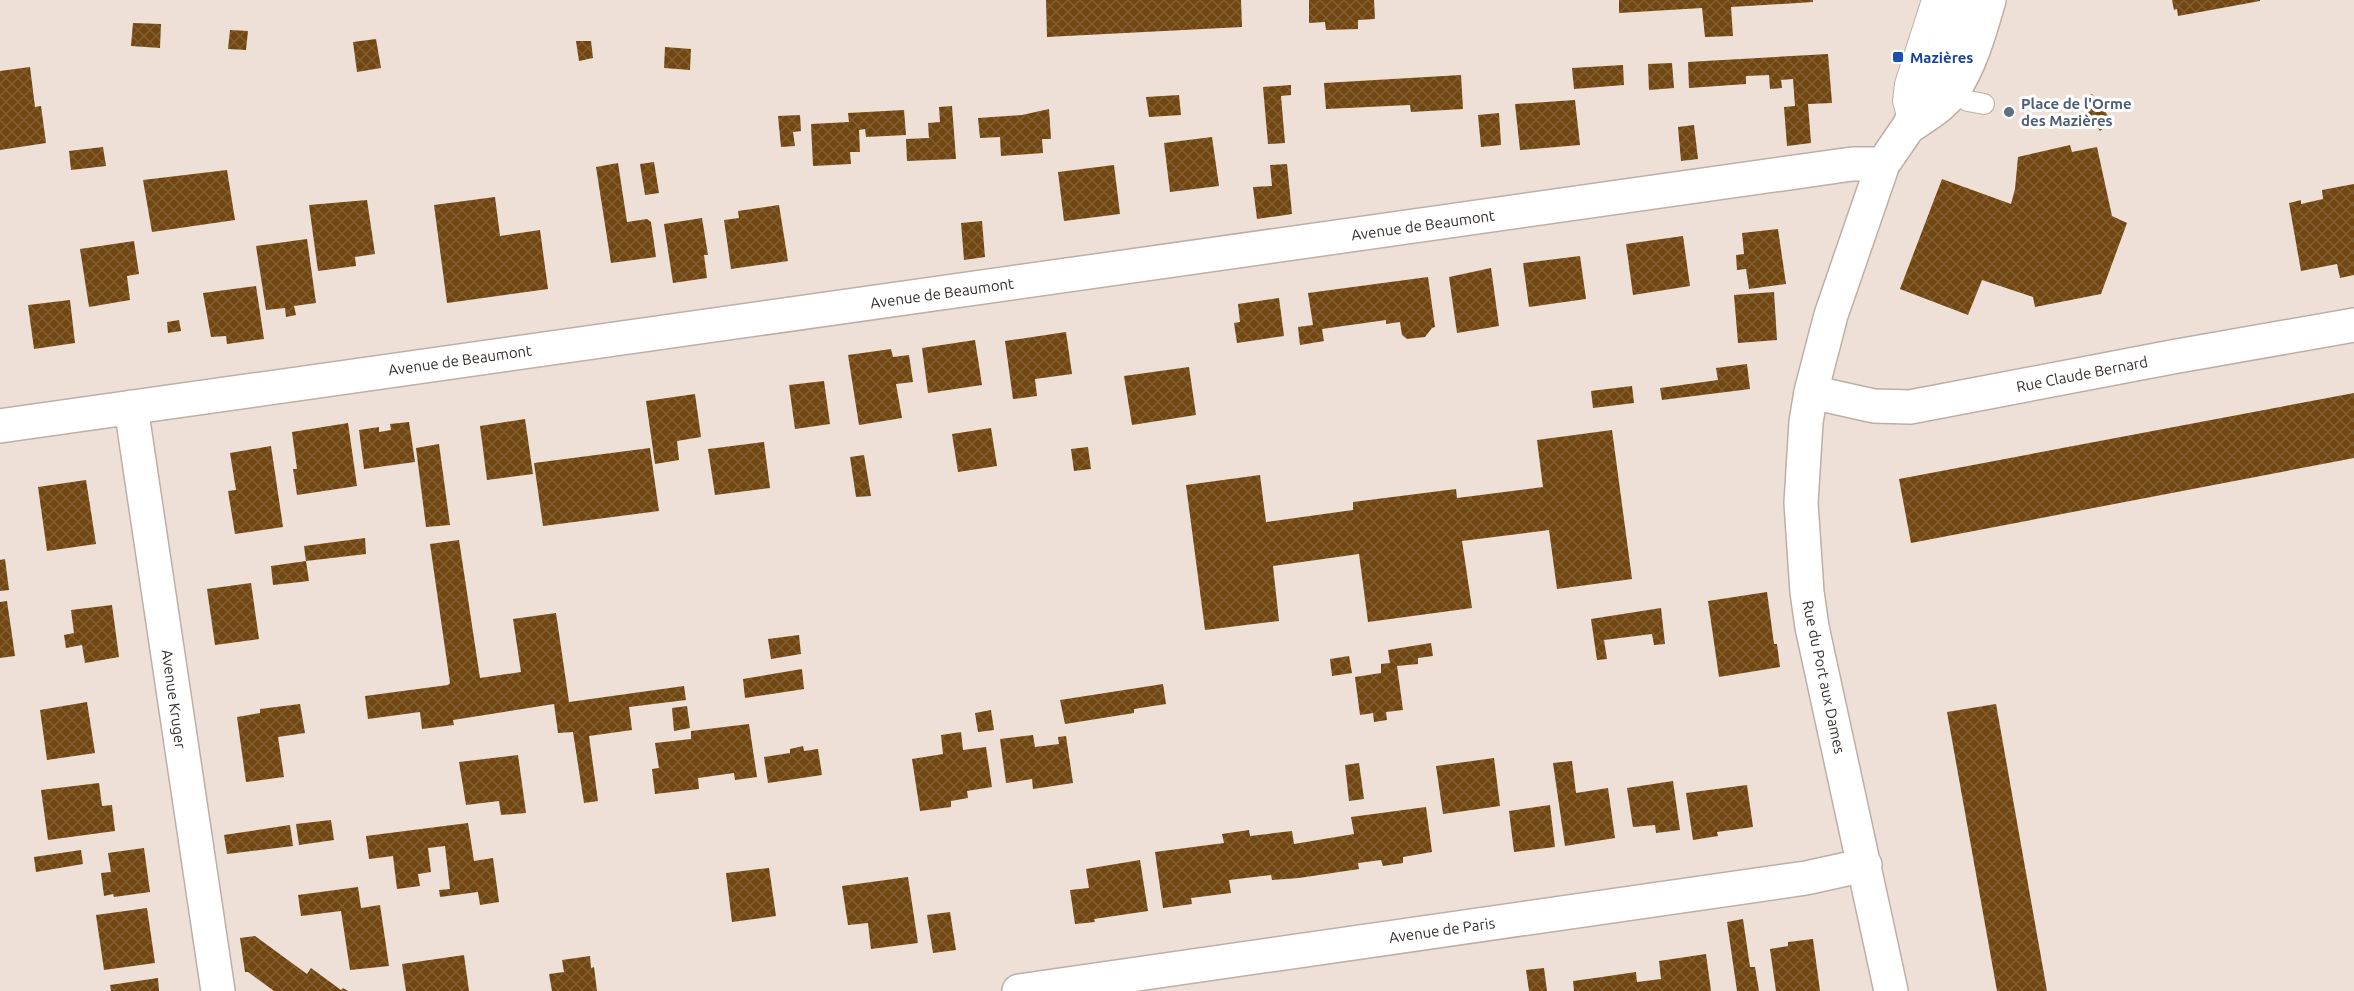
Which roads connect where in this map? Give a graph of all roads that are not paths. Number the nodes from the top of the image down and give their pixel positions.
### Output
1 (1932, 0) edge
2 (1958, 0) edge
3 (1989, 0) edge
4 (1942, 86) junction
5 (1984, 104) dead end
6 (1909, 126) junction
7 (1883, 164) junction
8 (2354, 325) edge
9 (1810, 392) junction
10 (131, 407) junction
11 (0, 426) edge
12 (1865, 865) junction
13 (218, 991) edge
14 (1018, 991) edge
15 (1891, 991) edge

1 - 6 lane
2 - 4 street, Rue du Port aux Dames
3 - 4 street, Rue du Port aux Dames
4 - 5 lane
4 - 6 street, Rue du Port aux Dames
6 - 7 street, Rue du Port aux Dames
7 - 9 street, Rue du Port aux Dames
7 - 10 street, Avenue de Beaumont
8 - 9 street, Rue Claude Bernard
9 - 12 street, Rue du Port aux Dames
10 - 11 street, Avenue de Beaumont
10 - 13 street, Avenue Kruger
12 - 14 street, Avenue de Paris
12 - 15 street, Rue du Port aux Dames

